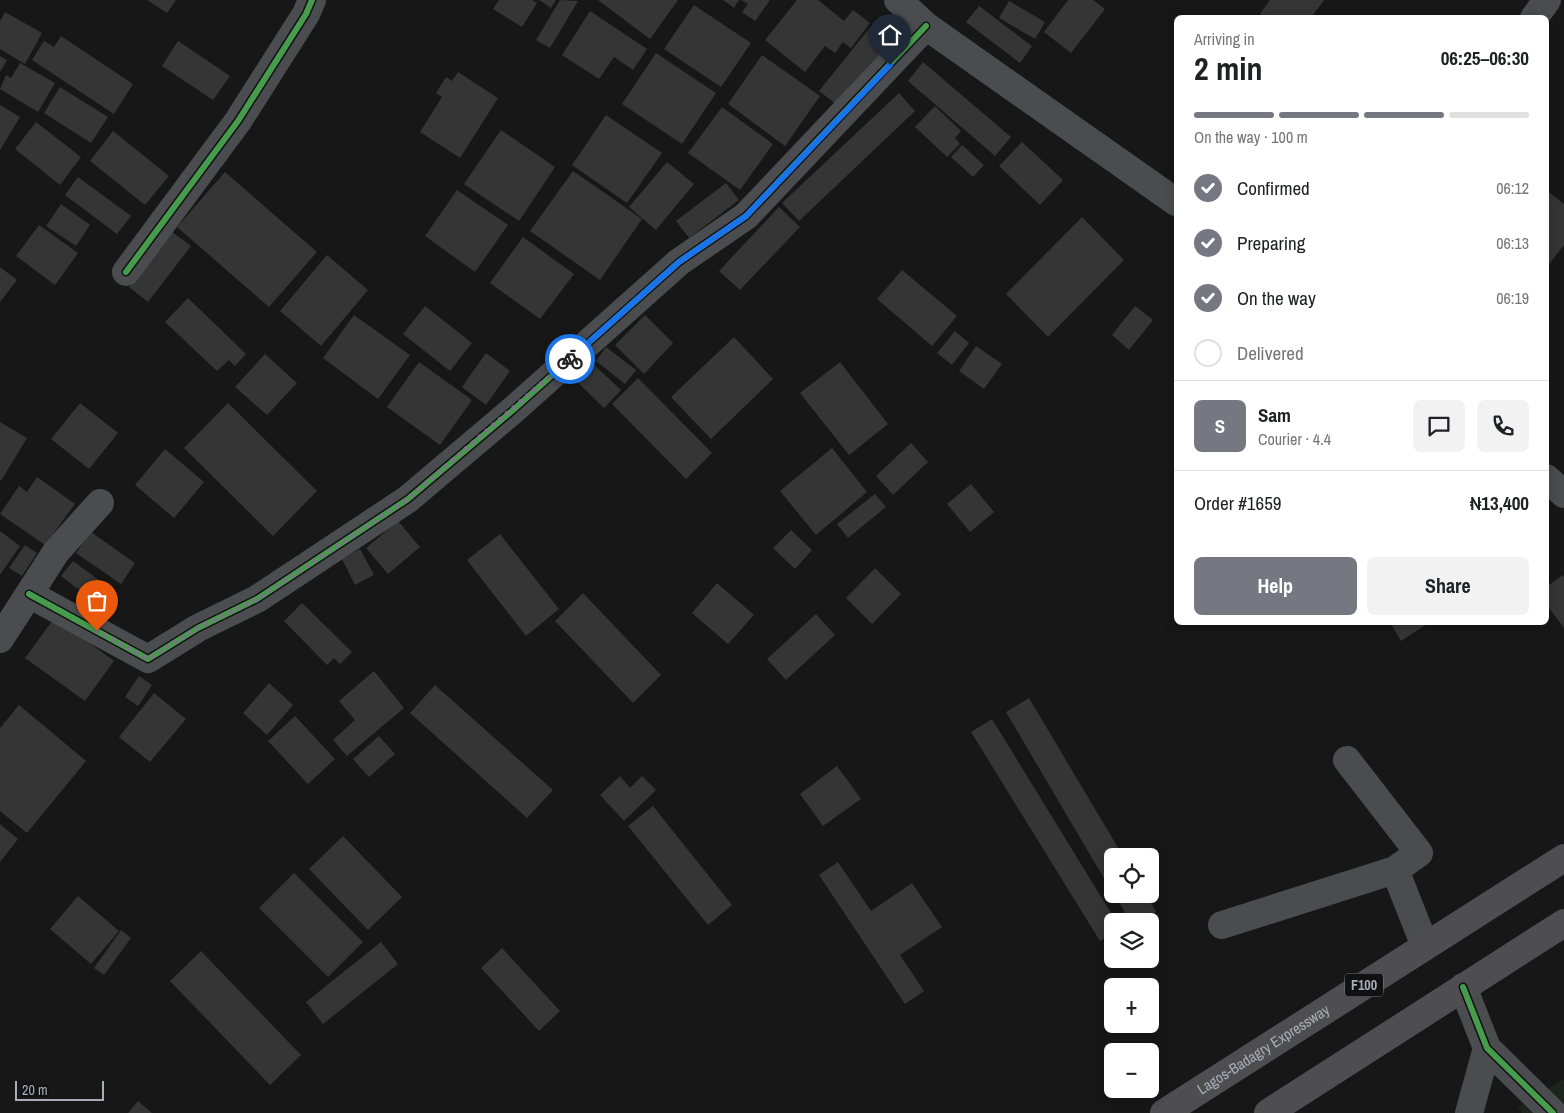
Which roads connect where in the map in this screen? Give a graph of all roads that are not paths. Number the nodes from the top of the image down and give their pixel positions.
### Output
1 (312, 0) edge
2 (898, 0) edge
3 (1547, 0) edge
4 (1536, 15) edge
5 (926, 26) junction
6 (1174, 201) edge
7 (126, 272) dead end
8 (1549, 481) edge
9 (1564, 494) edge
10 (100, 503) dead end
11 (29, 594) junction
12 (0, 639) edge
13 (1347, 760) dead end
14 (1564, 858) edge
15 (1395, 870) junction
16 (1564, 923) edge
17 (1222, 925) dead end
18 (1425, 946) junction
19 (1463, 987) junction
20 (1487, 1048) junction
21 (1164, 1113) edge
22 (1268, 1113) edge
23 (1469, 1113) edge
24 (1553, 1113) edge

1 - 7 street
2 - 5 street
3 - 4 street
5 - 6 street
5 - 11 street
8 - 9 street
10 - 11 street
11 - 12 street
13 - 15 street
14 - 18 highway, Lagos-Badagry Expressway / F100
15 - 17 street
15 - 18 street
16 - 19 highway
18 - 21 highway, Lagos-Badagry Expressway / F100
19 - 20 street
19 - 22 highway
20 - 23 street
20 - 24 street

